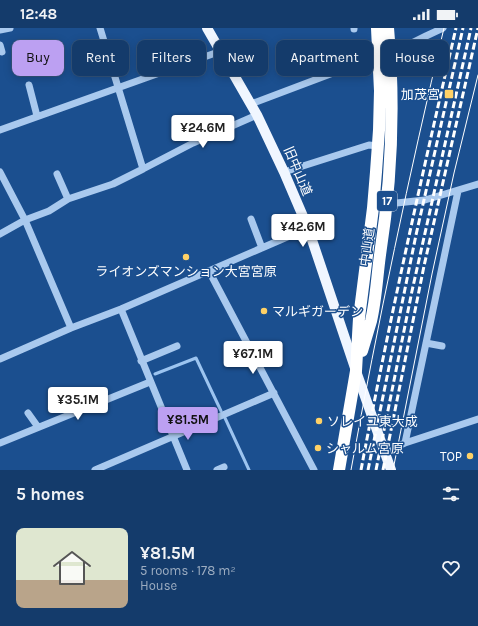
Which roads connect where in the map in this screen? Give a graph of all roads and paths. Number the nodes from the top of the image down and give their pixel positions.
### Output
1 (10, 28) edge
2 (100, 28) edge
3 (207, 28) edge
4 (377, 28) edge
5 (388, 28) edge
6 (431, 28) edge
7 (443, 28) edge
8 (0, 30) edge
9 (426, 36) junction
10 (214, 40) edge
11 (386, 40) edge
12 (418, 40) edge
13 (381, 43) edge
14 (214, 53) edge
15 (381, 55) edge
16 (235, 76) edge
17 (383, 76) edge
18 (386, 76) edge
19 (29, 85) dead end
20 (119, 87) junction
21 (251, 104) junction
22 (257, 115) junction
23 (37, 116) junction
24 (0, 130) edge
25 (378, 146) junction
26 (143, 169) junction
27 (0, 172) edge
28 (284, 172) junction
29 (57, 174) dead end
30 (478, 184) edge
31 (458, 191) junction
32 (68, 199) junction
33 (387, 204) junction
34 (251, 219) dead end
35 (25, 220) junction
36 (308, 228) junction
37 (0, 234) edge
38 (262, 248) junction
39 (209, 271) junction
40 (120, 310) junction
41 (71, 328) junction
42 (426, 343) junction
43 (177, 346) dead end
44 (442, 346) dead end
45 (0, 360) edge
46 (141, 361) junction
47 (356, 371) junction
48 (150, 382) junction
49 (274, 393) junction
50 (28, 413) dead end
51 (478, 419) edge
52 (38, 427) junction
53 (173, 437) junction
54 (0, 443) edge
55 (406, 443) junction
56 (384, 452) junction
57 (97, 469) edge
58 (187, 470) edge
59 (314, 470) edge
60 (339, 470) edge
61 (391, 470) edge

1 - 8 street
2 - 20 street
3 - 10 main road, 旧中山道
4 - 13 highway, 中山道 / 17
5 - 11 highway, 中山道 / 17
6 - 9 street
7 - 9 street
9 - 12 street
14 - 20 street
15 - 21 street
16 - 21 main road, 旧中山道
17 - 25 highway, 中山道 / 17
18 - 33 highway, 中山道 / 17
19 - 23 street
20 - 23 street
20 - 26 street
21 - 22 main road, 旧中山道
22 - 26 street
22 - 28 main road, 旧中山道
23 - 24 street
25 - 28 street
25 - 47 highway, 中山道 / 17
26 - 32 street
27 - 35 street
28 - 36 main road, 旧中山道
29 - 32 street
30 - 31 street
31 - 33 street
31 - 42 street
32 - 35 street
33 - 47 highway, 中山道 / 17
34 - 38 street
35 - 37 street
35 - 41 street
36 - 38 street
36 - 47 main road, 旧中山道
38 - 39 street
39 - 40 street
39 - 49 street
40 - 41 street
40 - 46 street
41 - 45 street
42 - 44 street
42 - 55 street
43 - 46 street
46 - 48 street
47 - 56 main road, 旧中山道
47 - 60 highway, 中山道 / 17
48 - 52 street
48 - 53 street
49 - 53 street
49 - 59 street
50 - 52 street
51 - 55 street
52 - 54 street
53 - 57 street
53 - 58 street
55 - 56 street
56 - 61 main road, 旧中山道

